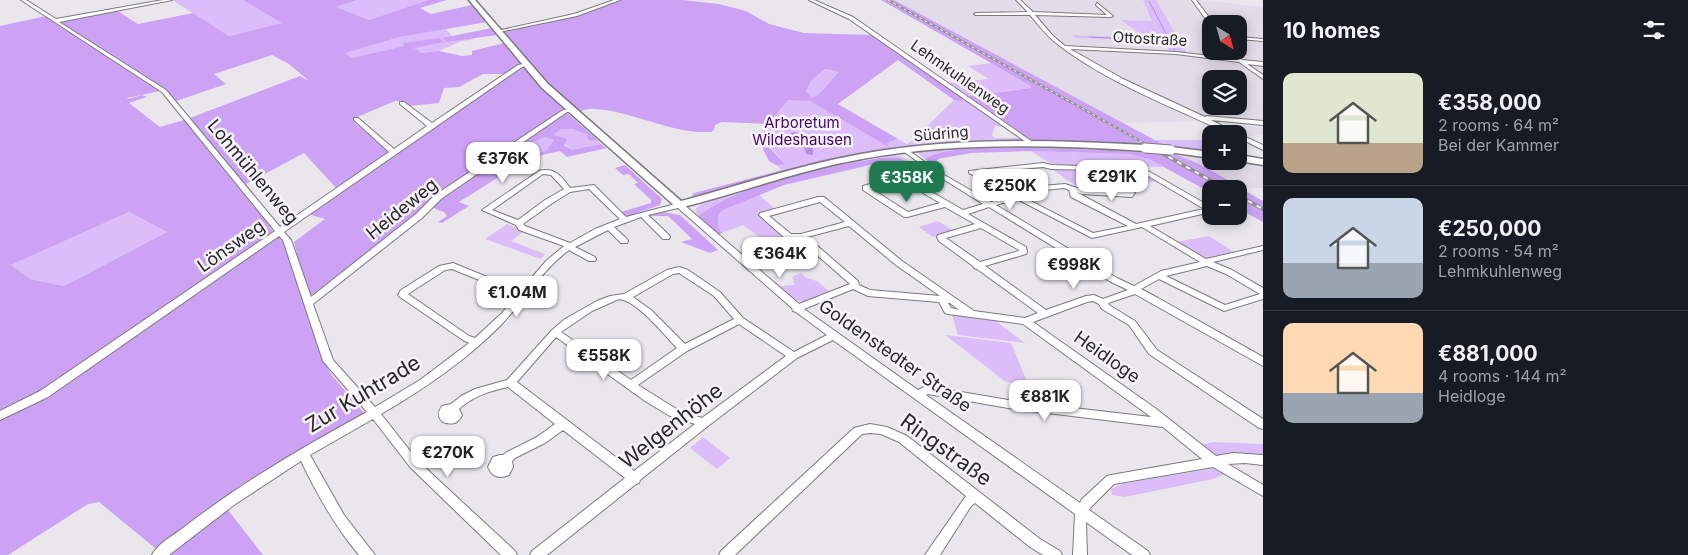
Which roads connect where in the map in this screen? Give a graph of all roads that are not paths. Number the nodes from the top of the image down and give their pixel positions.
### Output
1 (23, 0) edge
2 (170, 0) edge
3 (472, 0) edge
4 (618, 0) edge
5 (811, 0) edge
6 (1018, 0) edge
7 (1194, 0) edge
8 (1097, 4) dead end
9 (1032, 13) junction
10 (976, 14) dead end
11 (1205, 15) edge
12 (55, 21) junction
13 (499, 31) junction
14 (874, 34) joint
15 (1248, 39) edge
16 (1263, 40) edge
17 (1065, 48) junction
18 (1240, 61) junction
19 (527, 64) junction
20 (1263, 64) edge
21 (1263, 77) edge
22 (402, 104) dead end
23 (570, 110) junction
24 (1202, 118) junction
25 (356, 119) dead end
26 (1263, 123) edge
27 (1216, 125) edge
28 (431, 126) junction
29 (1247, 140) edge
30 (1031, 143) junction
31 (1263, 148) edge
32 (905, 150) junction
33 (396, 151) junction
34 (1202, 154) edge
35 (1247, 159) edge
36 (1263, 162) edge
37 (568, 190) junction
38 (1073, 190) junction
39 (1008, 191) junction
40 (1118, 193) dead end
41 (1016, 197) junction
42 (946, 204) junction
43 (679, 205) junction
44 (992, 205) junction
45 (962, 213) junction
46 (643, 215) junction
47 (626, 221) junction
48 (519, 223) junction
49 (851, 223) junction
50 (981, 225) junction
51 (1138, 225) junction
52 (610, 227) junction
53 (279, 232) junction
54 (801, 236) junction
55 (666, 237) dead end
56 (624, 241) dead end
57 (570, 246) junction
58 (1263, 248) edge
59 (592, 259) dead end
60 (1207, 262) junction
61 (977, 266) junction
62 (1160, 276) junction
63 (854, 286) junction
64 (1135, 290) junction
65 (522, 292) junction
66 (1263, 292) edge
67 (1263, 296) edge
68 (626, 297) junction
69 (947, 299) junction
70 (1103, 302) junction
71 (308, 304) junction
72 (796, 309) junction
73 (1044, 313) junction
74 (740, 320) junction
75 (1026, 321) junction
76 (555, 332) junction
77 (833, 336) junction
78 (477, 342) junction
79 (683, 348) junction
80 (793, 356) junction
81 (1263, 362) edge
82 (510, 383) junction
83 (632, 384) junction
84 (918, 395) junction
85 (452, 409) dead end
86 (373, 412) junction
87 (0, 416) edge
88 (704, 423) junction
89 (1167, 423) junction
90 (563, 424) junction
91 (1263, 425) edge
92 (303, 453) junction
93 (1263, 460) edge
94 (505, 461) dead end
95 (1215, 462) junction
96 (635, 479) junction
97 (1263, 491) edge
98 (975, 495) junction
99 (1082, 511) junction
100 (159, 555) edge
101 (368, 555) edge
102 (510, 555) edge
103 (538, 555) edge
104 (726, 555) edge
105 (932, 555) edge
106 (1055, 555) edge
107 (1080, 555) edge
108 (1143, 555) edge

1 - 12 street, Lohmühlenweg
2 - 12 street
3 - 13 main road, Goldenstedter Straße
4 - 13 street
5 - 14 street
6 - 9 street
7 - 11 street
8 - 9 street
9 - 10 street
9 - 17 street
12 - 53 street, Lohmühlenweg
13 - 19 main road, Goldenstedter Straße
14 - 30 street, Lehmkuhlenweg
15 - 16 street
17 - 18 street, Ottostraße
17 - 24 street
18 - 20 street, Ottostraße
18 - 21 street
19 - 23 main road, Goldenstedter Straße
19 - 28 street, Lönsweg
22 - 28 street
23 - 43 main road, Goldenstedter Straße
23 - 71 street, Heideweg
24 - 26 street
24 - 27 street
25 - 33 street
28 - 33 street, Lönsweg
29 - 31 street
30 - 32 main road, Südring
30 - 34 main road, Südring, bridge
32 - 43 main road, Südring
32 - 44 street
33 - 53 street, Lönsweg
35 - 36 main road
37 - 47 street
37 - 48 street
37 - 48 street
38 - 39 street
38 - 40 street
38 - 51 street
39 - 41 street
39 - 51 street
41 - 44 street
41 - 51 street
42 - 42 street
42 - 45 street
43 - 46 street, Zur Kuhtrade
43 - 72 street, Goldenstedter Straße
44 - 45 street
44 - 64 street
45 - 50 street
46 - 47 street, Zur Kuhtrade
46 - 55 street
47 - 52 street, Zur Kuhtrade
48 - 57 street
49 - 54 street
49 - 54 street
49 - 69 street
50 - 61 street
50 - 61 street
51 - 60 street
52 - 56 street
52 - 57 street, Zur Kuhtrade
53 - 71 street, Lohmühlenweg
53 - 87 street, Lönsweg
54 - 63 street
57 - 59 street
57 - 65 street, Zur Kuhtrade
58 - 60 street
60 - 62 street
60 - 66 street
61 - 73 street
62 - 64 street
62 - 67 street
63 - 69 street
63 - 72 street
64 - 70 street
64 - 81 street
65 - 78 street, Zur Kuhtrade
65 - 78 street
68 - 74 street
68 - 76 street
68 - 79 street
69 - 75 street
70 - 73 street
70 - 91 street
71 - 86 street, Lohmühlenweg
72 - 77 street, Goldenstedter Straße
73 - 75 street
74 - 79 street
74 - 80 street
75 - 89 street, Heidloge
76 - 82 street
76 - 83 street
77 - 80 street, Welgenhöhe
77 - 84 street, Goldenstedter Straße
78 - 86 street, Zur Kuhtrade
79 - 83 street
80 - 88 street, Welgenhöhe
82 - 85 street
82 - 90 street
83 - 88 street
84 - 89 street
84 - 99 street, Goldenstedter Straße
86 - 92 street, Zur Kuhtrade
86 - 102 street, Lohmühlenweg
88 - 96 street, Welgenhöhe
89 - 95 street, Heidloge
90 - 94 street
90 - 96 street
92 - 100 street, Zur Kuhtrade
92 - 101 street
93 - 95 street
95 - 97 street, Heidloge
95 - 99 street
96 - 103 street, Welgenhöhe
98 - 104 street, Ringstraße
98 - 105 street
98 - 106 street, Ringstraße
99 - 107 street
99 - 108 street, Goldenstedter Straße

